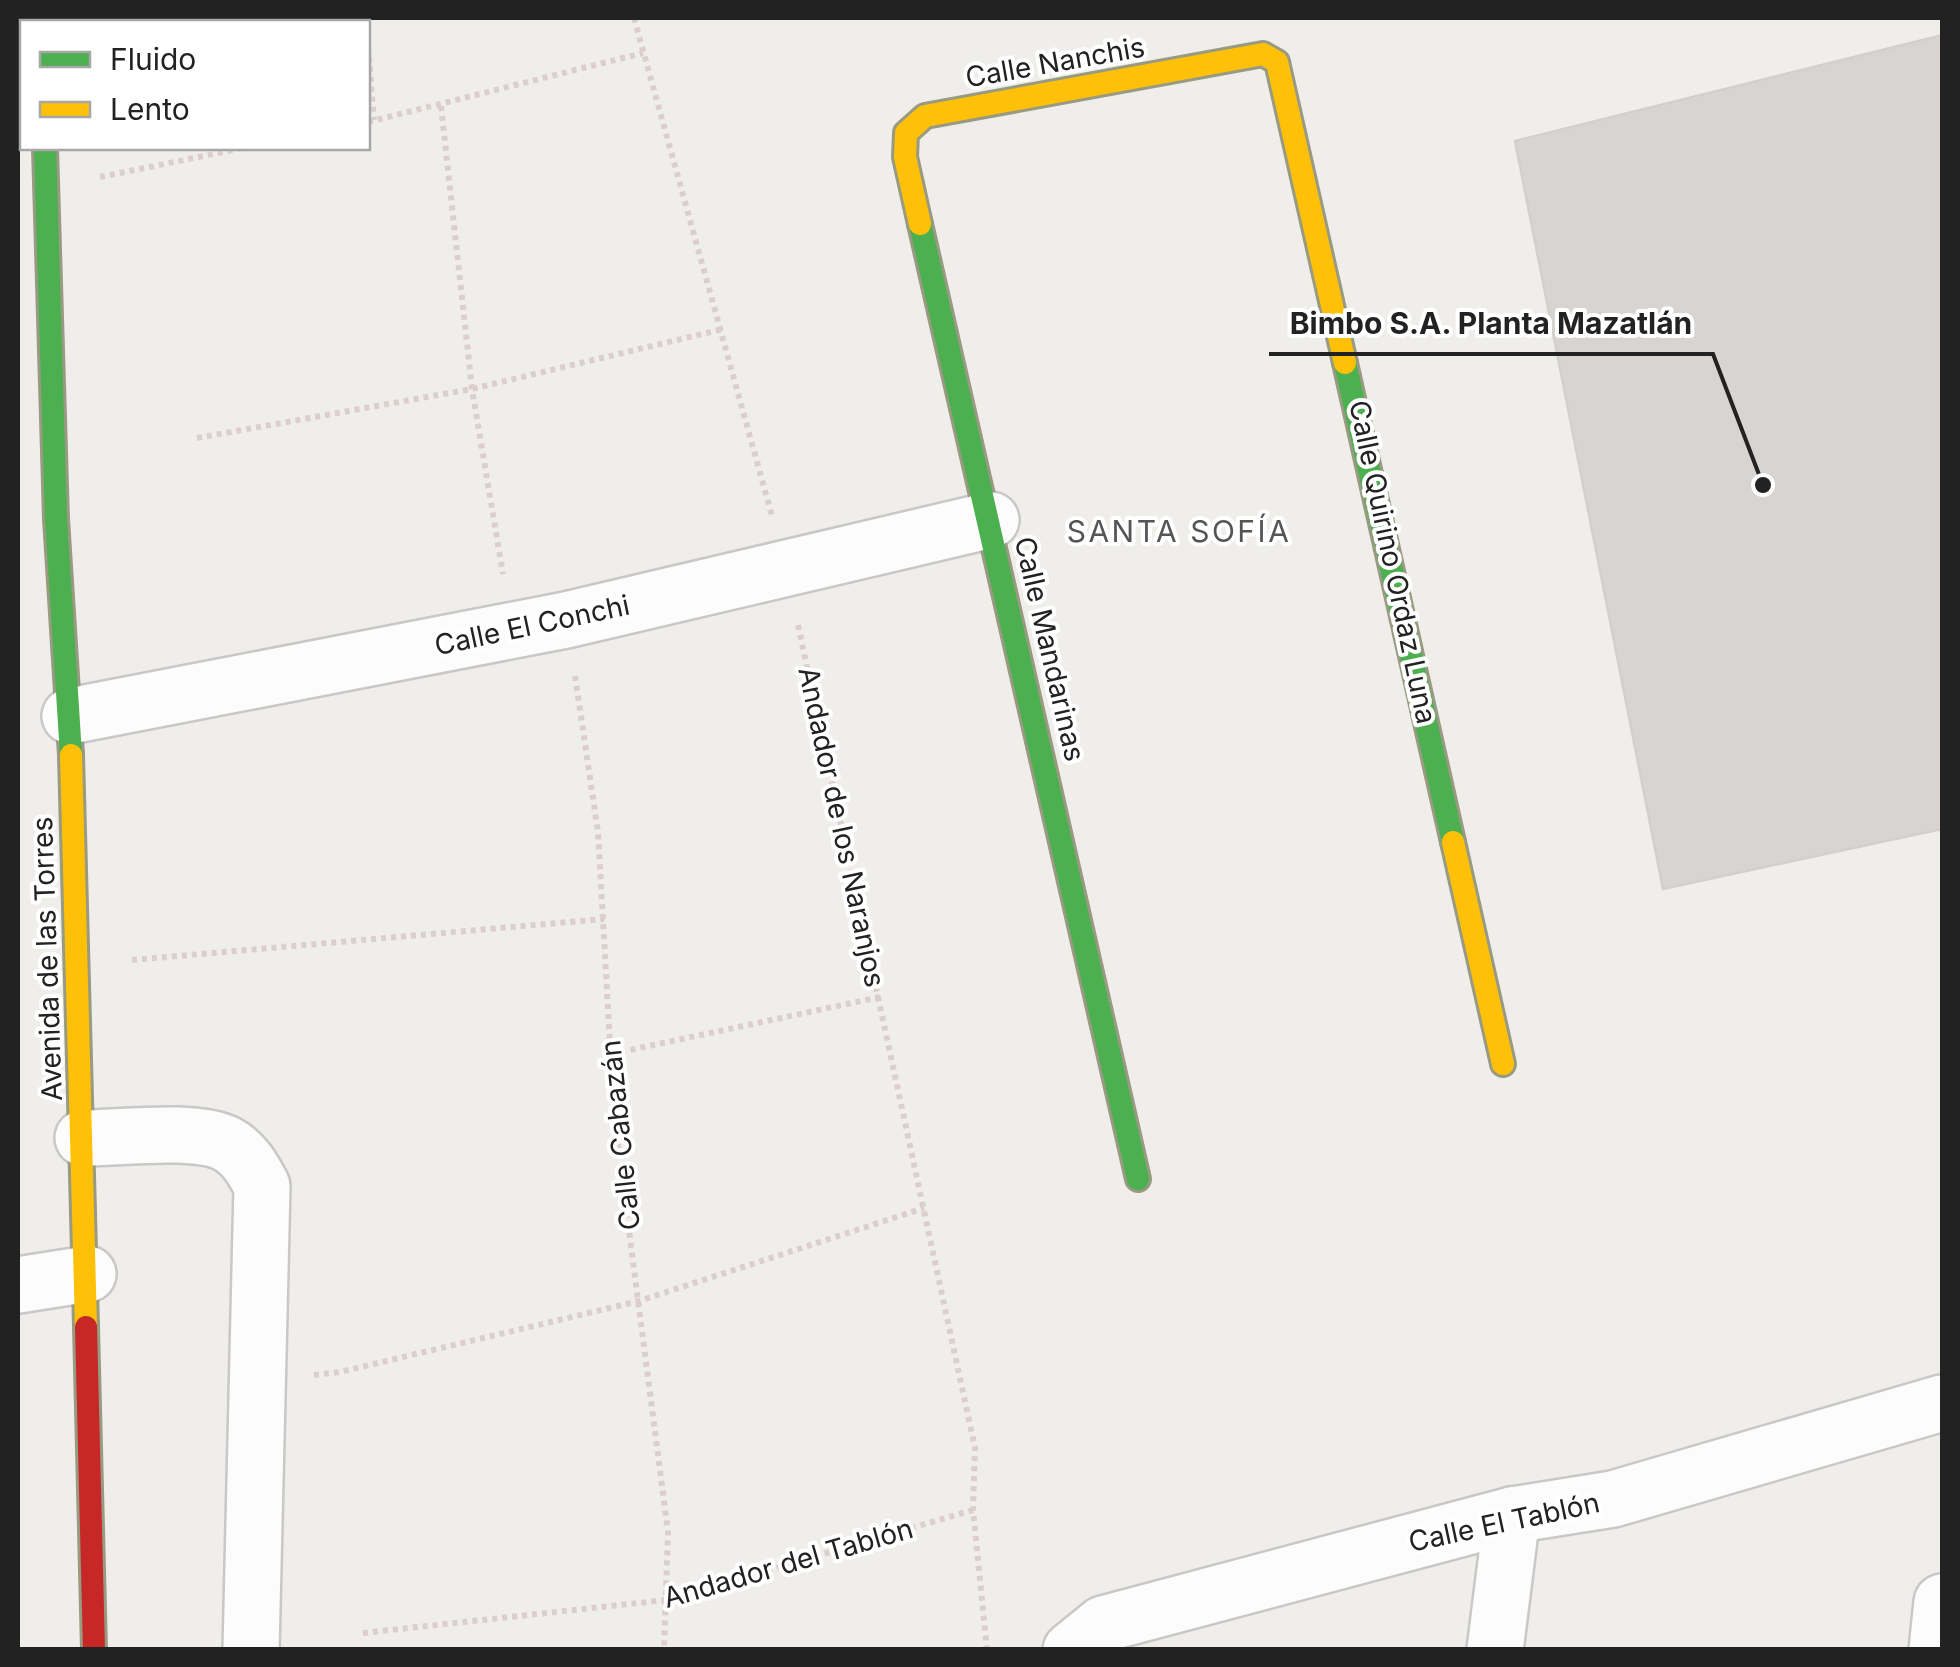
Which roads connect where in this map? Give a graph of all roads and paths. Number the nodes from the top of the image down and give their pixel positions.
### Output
1 (634, 18) edge
2 (643, 53) junction
3 (1277, 62) joint
4 (441, 106) junction
5 (371, 121) edge
6 (906, 132) joint
7 (45, 150) edge
8 (233, 150) edge
9 (45, 189) junction
10 (32, 313) edge
11 (723, 329) junction
12 (472, 389) junction
13 (197, 438) dead end
14 (991, 520) junction
15 (786, 570) junction
16 (566, 620) junction
17 (512, 630) junction
18 (70, 716) junction
19 (604, 920) junction
20 (77, 965) junction
21 (880, 996) junction
22 (611, 1054) junction
23 (1503, 1064) dead end
24 (83, 1138) junction
25 (1138, 1180) dead end
26 (924, 1208) junction
27 (88, 1274) junction
28 (18, 1285) edge
29 (639, 1301) junction
30 (258, 1379) junction
31 (1942, 1403) edge
32 (972, 1510) junction
33 (1512, 1515) junction
34 (666, 1600) junction
35 (1942, 1602) edge
36 (364, 1633) dead end
37 (94, 1650) edge
38 (251, 1650) edge
39 (664, 1650) edge
40 (987, 1650) edge
41 (1071, 1650) edge
42 (1496, 1650) edge
43 (1937, 1650) edge

1 - 2 path, Andador de los Naranjos
2 - 4 path
2 - 11 path, Andador de los Naranjos
3 - 6 street, Calle Nanchis
3 - 23 street, Calle Quirino Ordaz Luna
4 - 5 path
4 - 12 path
6 - 14 street, Calle Mandarinas
7 - 9 street, Avenida de las Torres
8 - 9 path
9 - 10 street, Avenida de las Torres
10 - 18 street, Avenida de las Torres
11 - 12 path
11 - 15 path, Andador de los Naranjos
12 - 13 path
12 - 17 path
14 - 15 street, Calle El Conchi
14 - 25 street, Calle Mandarinas
15 - 16 street, Calle El Conchi
15 - 21 path, Andador de los Naranjos
16 - 17 street, Calle El Conchi
16 - 19 path, Calle Cabazán
17 - 18 street, Calle El Conchi
18 - 20 street, Avenida de las Torres
19 - 20 path
19 - 22 path, Calle Cabazán
20 - 24 street, Avenida de las Torres
21 - 22 path
21 - 26 path, Andador de los Naranjos
22 - 29 path, Calle Cabazán
24 - 27 street, Avenida de las Torres
24 - 30 street
26 - 29 path
26 - 32 path, Andador de los Naranjos
27 - 28 street
27 - 37 street, Avenida de las Torres
29 - 30 path
29 - 34 path, Calle Cabazán
30 - 38 street
31 - 33 street, Calle El Tablón
32 - 34 path, Andador del Tablón
32 - 40 path, Andador de los Naranjos
33 - 41 street, Calle El Tablón
33 - 42 street
34 - 36 path, Andador del Tablón
34 - 39 path, Calle Cabazán
35 - 43 street

